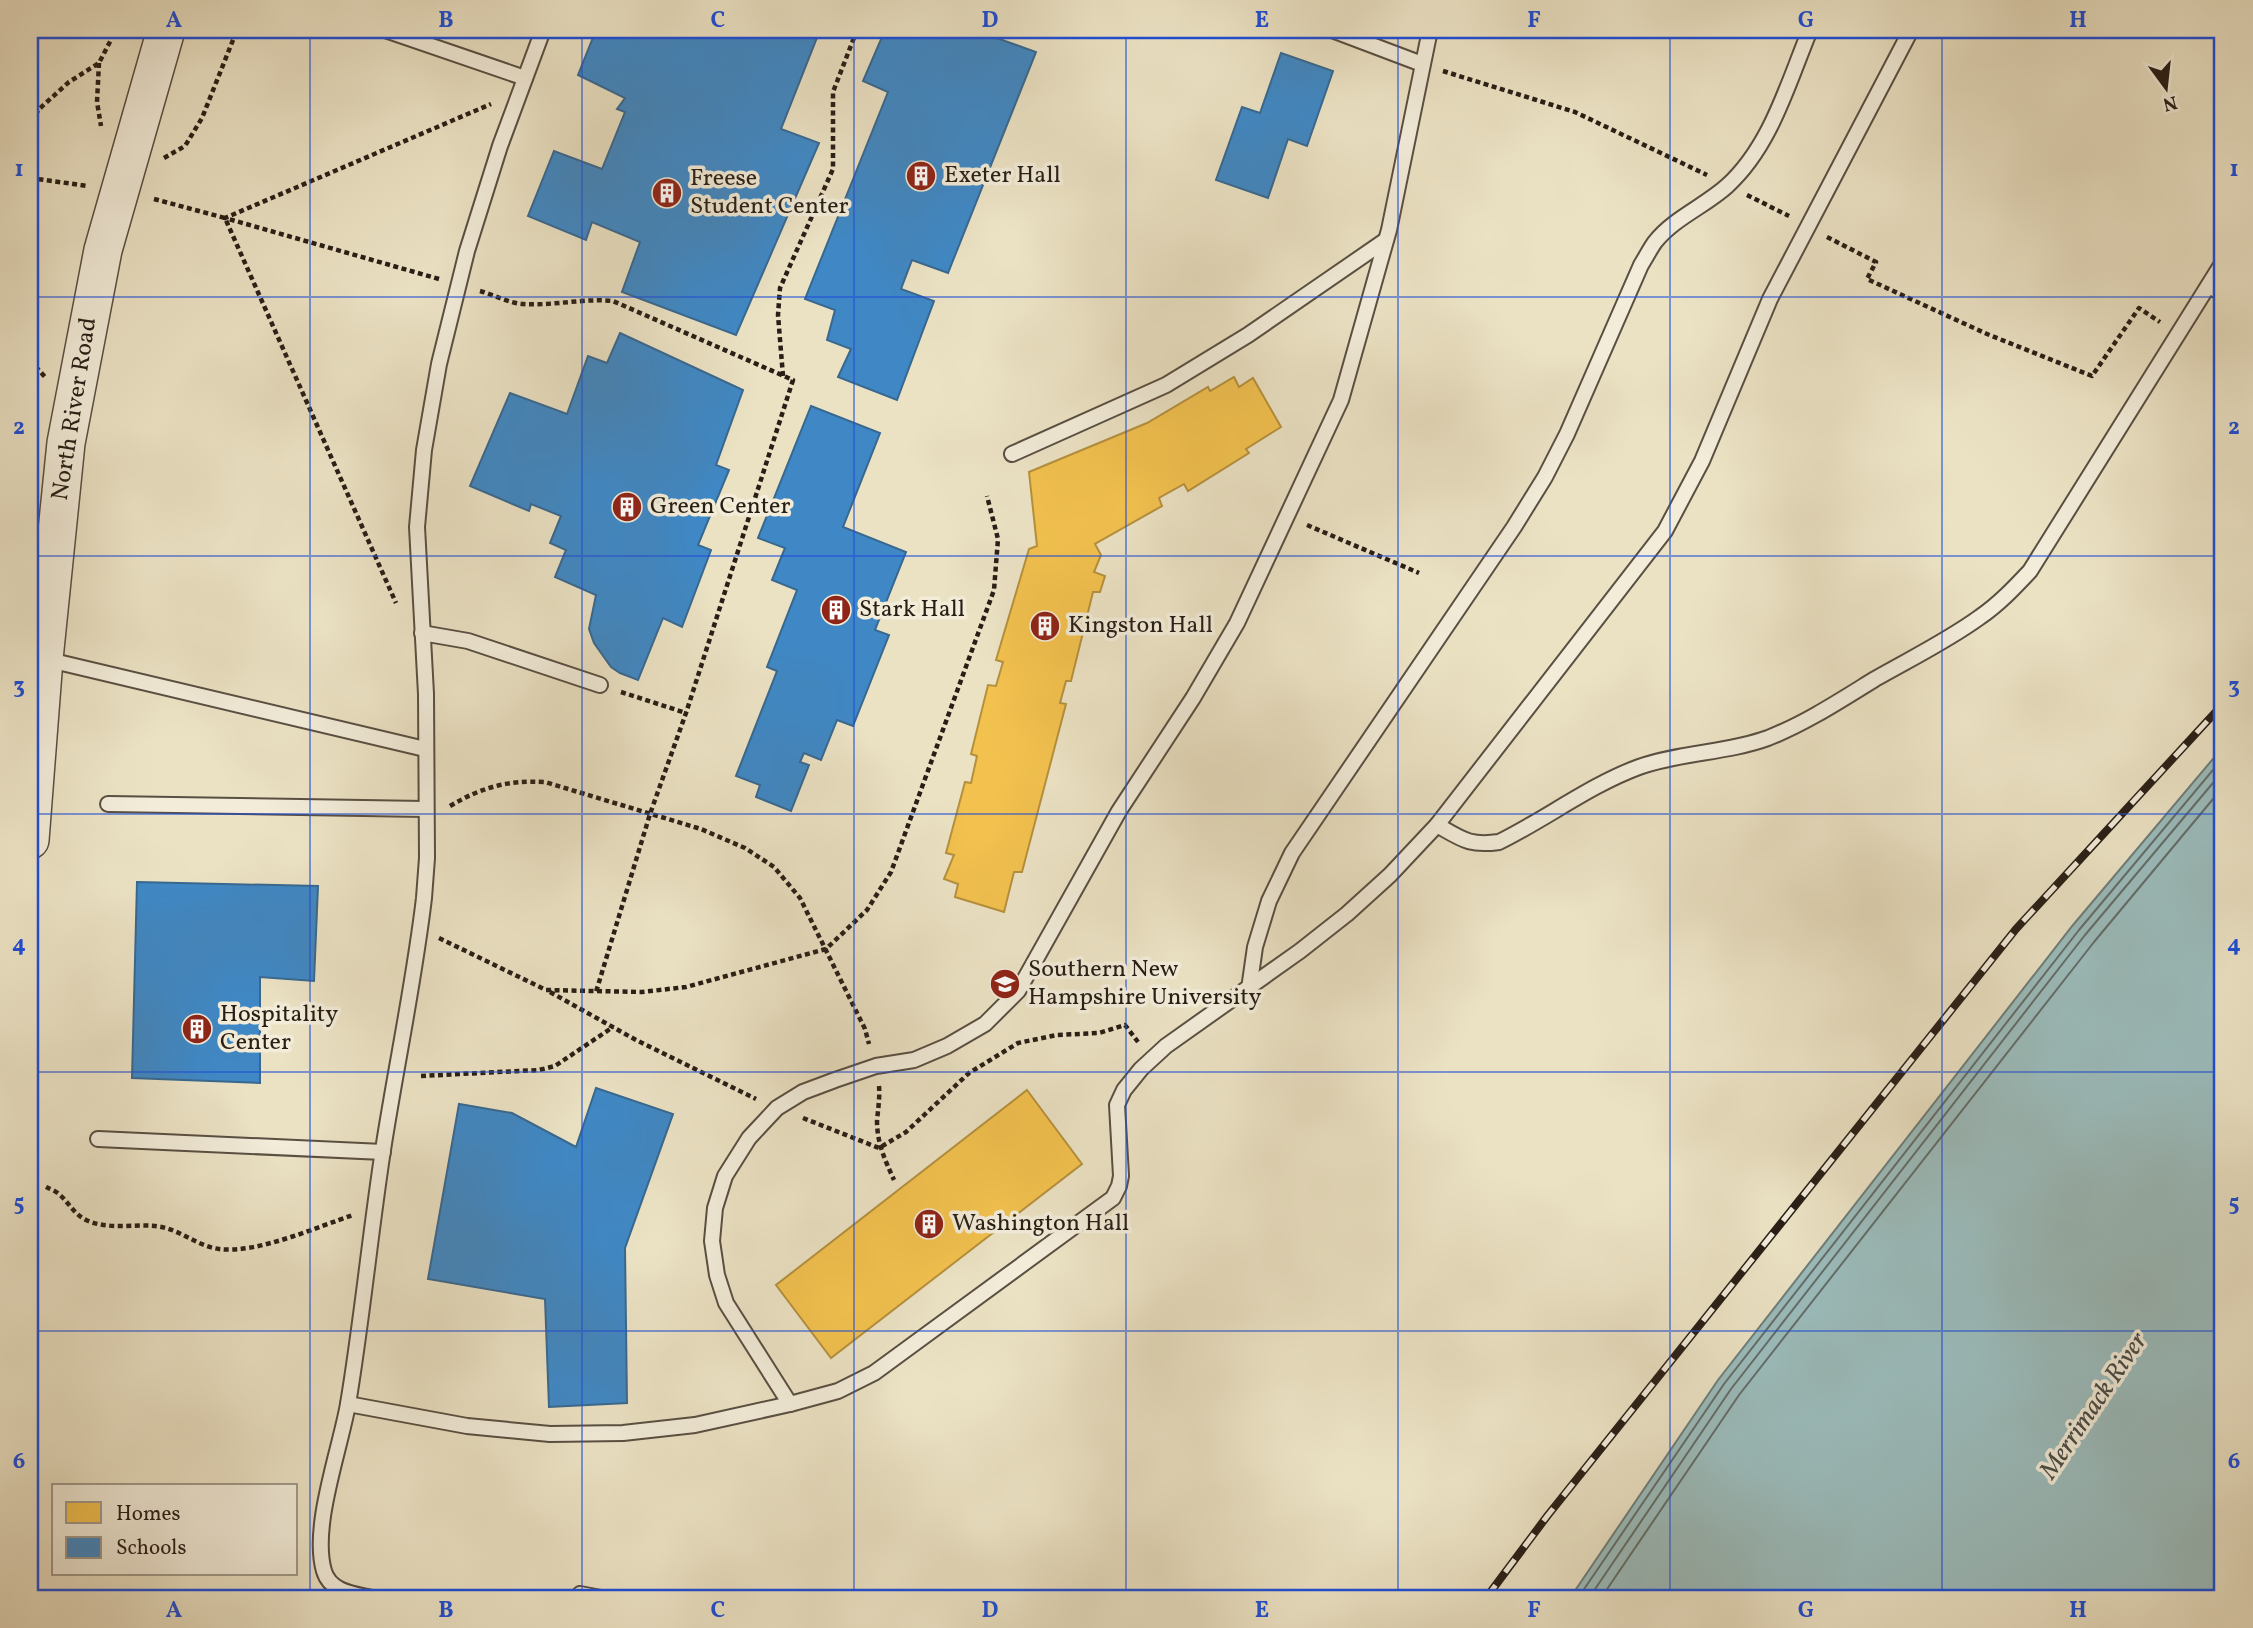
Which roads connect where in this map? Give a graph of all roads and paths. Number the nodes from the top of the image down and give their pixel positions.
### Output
1 (116, 30) edge
2 (166, 30) edge
3 (237, 30) edge
4 (385, 30) edge
5 (543, 30) edge
6 (858, 30) edge
7 (1332, 30) edge
8 (1430, 30) edge
9 (1810, 30) edge
10 (1911, 30) edge
11 (99, 63) junction
12 (1422, 64) junction
13 (525, 78) junction
14 (495, 102) dead end
15 (30, 131) edge
16 (103, 138) dead end
17 (160, 161) dead end
18 (30, 178) edge
19 (1727, 185) junction
20 (93, 187) dead end
21 (153, 199) dead end
22 (1788, 215) dead end
23 (225, 218) junction
24 (1386, 240) junction
25 (1838, 242) dead end
26 (2223, 262) edge
27 (440, 280) dead end
28 (2209, 286) junction
29 (480, 291) dead end
30 (2223, 294) edge
31 (2160, 322) dead end
32 (30, 360) edge
33 (783, 377) junction
34 (52, 386) dead end
35 (1012, 454) dead end
36 (987, 496) dead end
37 (1287, 517) junction
38 (1419, 573) dead end
39 (398, 607) dead end
40 (422, 633) junction
41 (37, 658) edge
42 (600, 685) joint
43 (687, 713) junction
44 (425, 749) junction
45 (108, 804) dead end
46 (425, 809) junction
47 (650, 814) junction
48 (1437, 825) junction
49 (30, 840) edge
50 (420, 929) junction
51 (826, 949) junction
52 (1249, 989) junction
53 (546, 990) junction
54 (596, 992) junction
55 (613, 1027) junction
56 (1151, 1060) junction
57 (876, 1066) junction
58 (421, 1076) dead end
59 (777, 1108) junction
60 (98, 1139) dead end
61 (879, 1148) junction
62 (383, 1152) junction
63 (894, 1180) dead end
64 (46, 1187) dead end
65 (357, 1214) dead end
66 (348, 1404) junction
67 (790, 1404) junction
68 (372, 1598) edge
69 (579, 1598) edge
70 (601, 1598) edge

1 - 11 path
2 - 41 street, North River Road
3 - 17 path
4 - 13 lane
5 - 13 lane
6 - 33 path
7 - 12 lane
8 - 12 lane
9 - 19 lane
10 - 48 lane
11 - 15 path
11 - 16 path
12 - 19 path
12 - 24 lane
13 - 40 lane
14 - 23 path
18 - 20 path
19 - 22 path
19 - 52 lane
21 - 23 path
23 - 27 path
23 - 39 path
24 - 35 lane
24 - 37 lane
25 - 31 path
26 - 28 lane
28 - 30 lane
28 - 48 lane
29 - 33 path
32 - 34 path
33 - 43 path
36 - 51 path
37 - 38 path
37 - 57 lane
40 - 42 lane
40 - 44 lane
41 - 44 lane
41 - 49 street, North River Road
42 - 43 path
43 - 47 path
44 - 46 lane
45 - 46 lane
46 - 47 path
46 - 50 lane
47 - 51 path
47 - 54 path
48 - 52 lane
50 - 53 path
50 - 62 lane
51 - 54 path
51 - 57 path
52 - 56 lane
53 - 54 path
53 - 55 path
55 - 58 path
55 - 59 path
56 - 61 path
56 - 67 lane
57 - 59 lane
57 - 61 path
59 - 61 path
59 - 67 lane
60 - 62 lane
61 - 63 path
62 - 66 lane
64 - 65 path
66 - 67 lane
66 - 68 lane
69 - 70 lane

